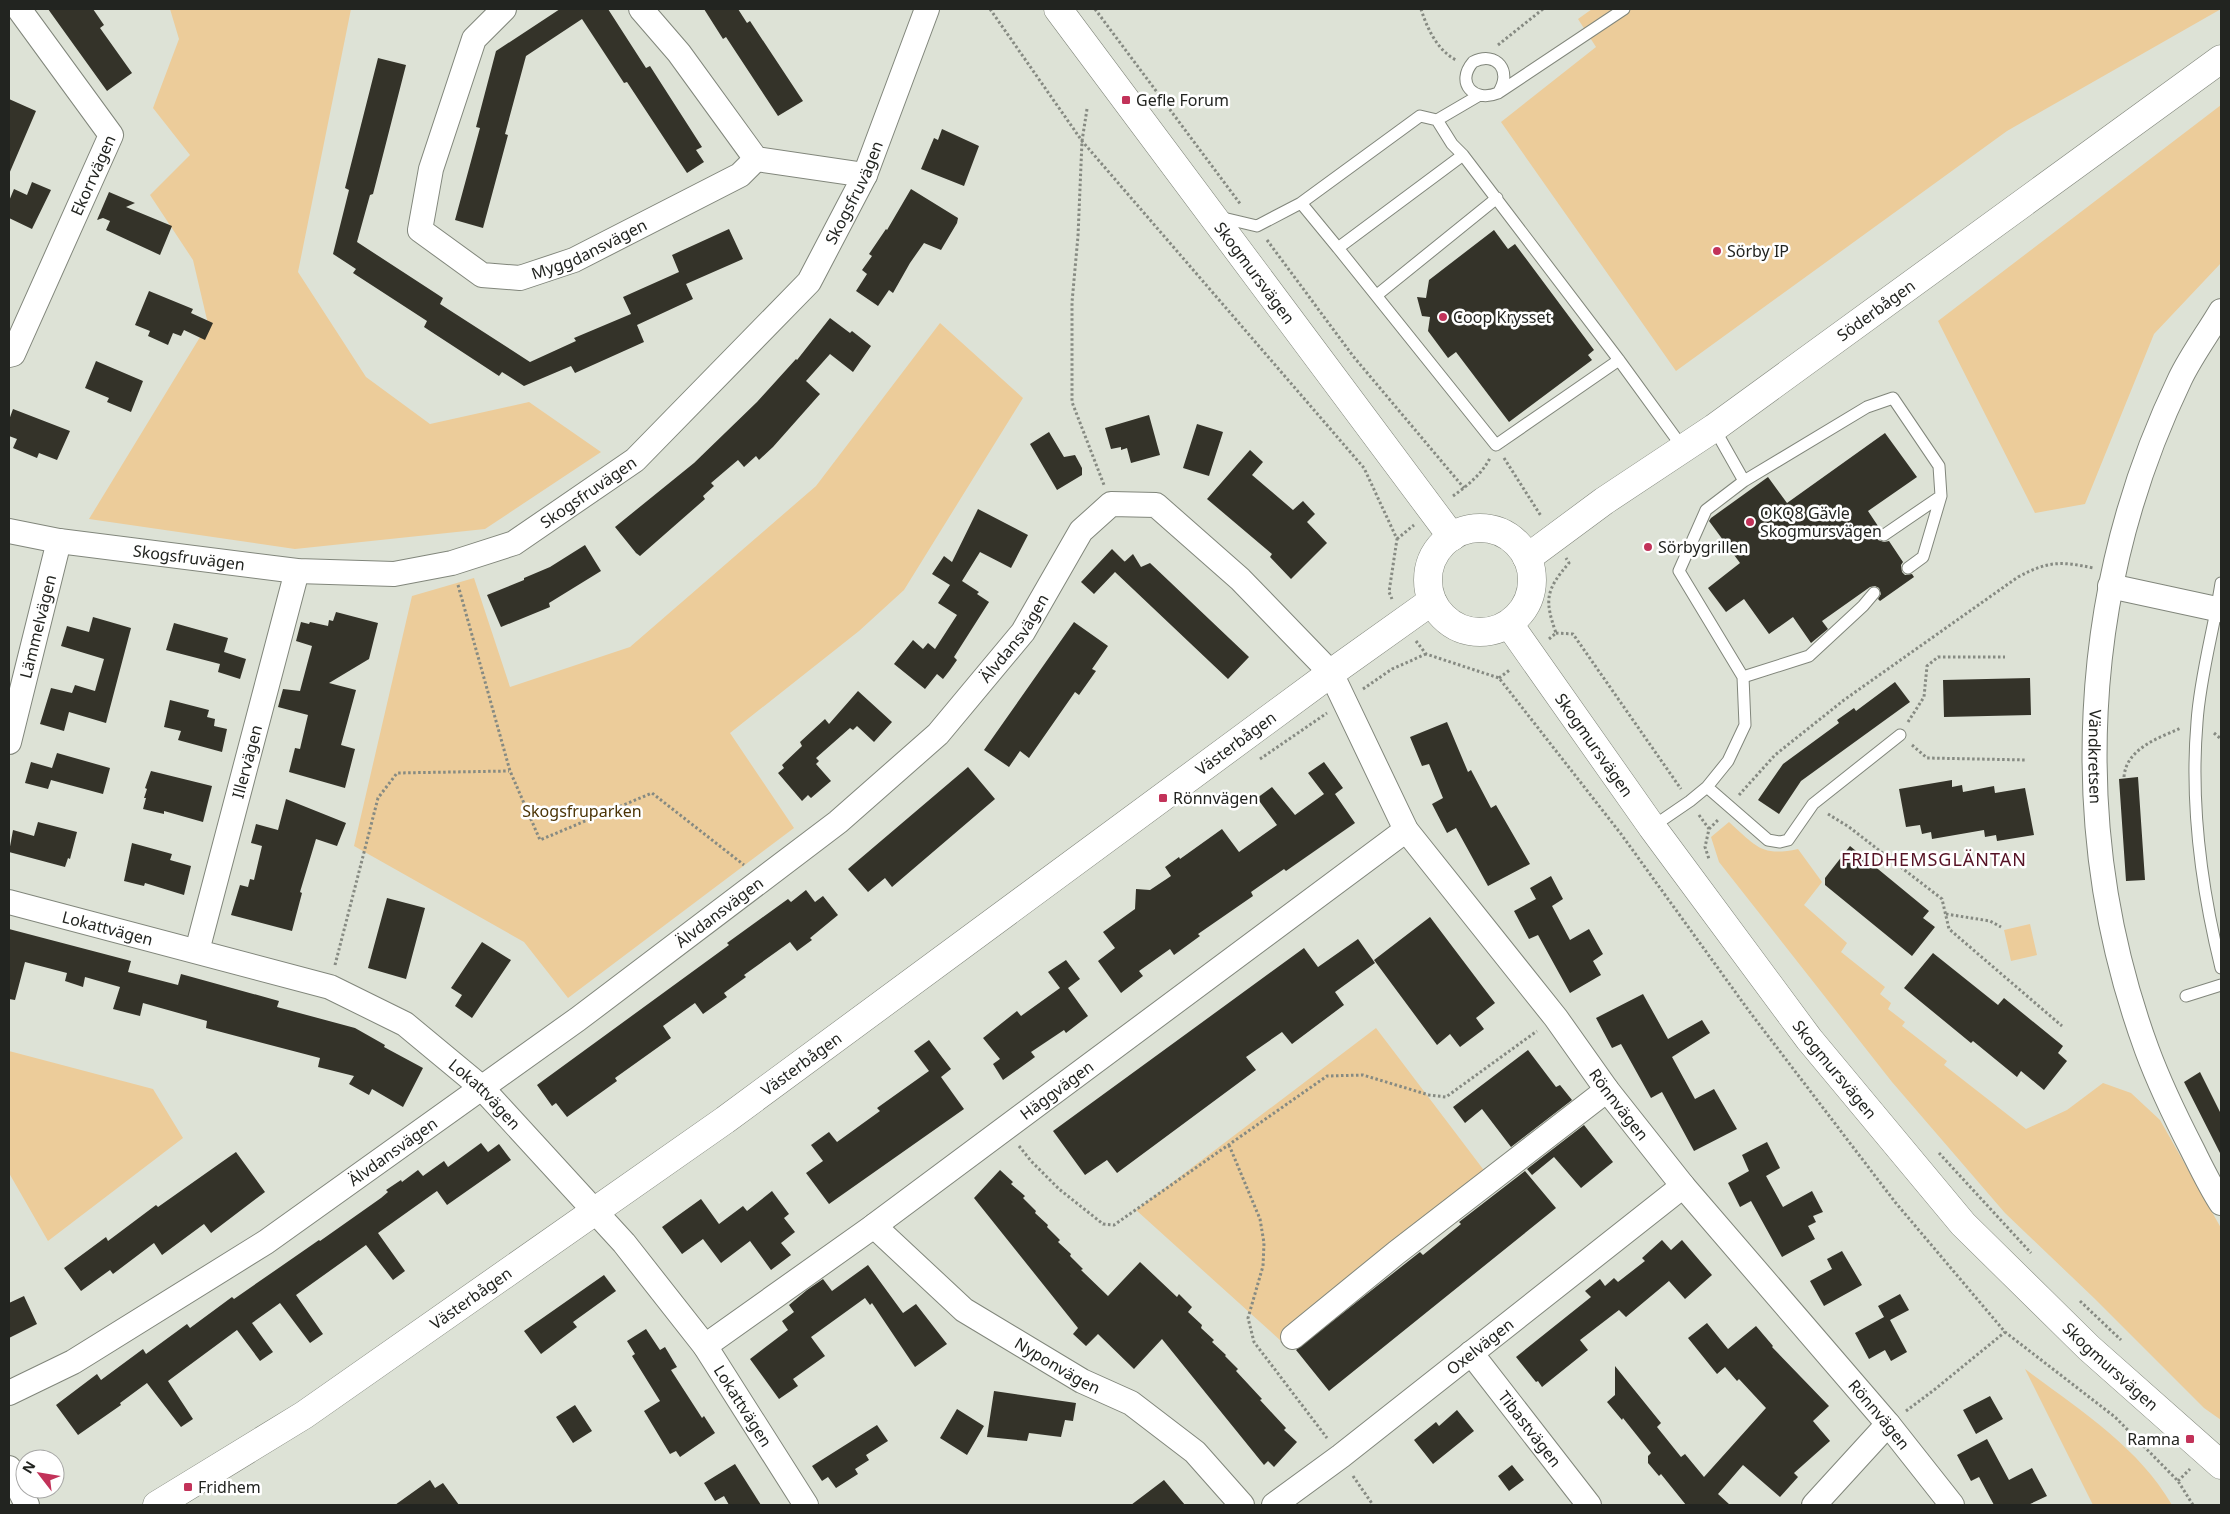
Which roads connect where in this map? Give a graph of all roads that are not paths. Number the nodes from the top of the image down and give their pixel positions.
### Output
1 (19, 9) edge
2 (504, 9) edge
3 (641, 9) edge
4 (927, 9) edge
5 (1058, 9) edge
6 (1624, 9) edge
7 (2221, 59) edge
8 (1498, 93) junction
9 (1478, 96) junction
10 (1437, 120) junction
11 (1463, 155) junction
12 (756, 159) junction
13 (865, 176) junction
14 (1497, 198) junction
15 (1301, 203) junction
16 (1210, 214) junction
17 (1338, 248) junction
18 (1377, 295) junction
19 (2221, 311) edge
20 (9, 355) edge
21 (1619, 360) junction
22 (1714, 428) junction
23 (1683, 449) junction
24 (1744, 481) junction
25 (1940, 496) junction
26 (9, 531) edge
27 (1884, 535) dead end
28 (1452, 536) junction
29 (58, 541) junction
30 (1527, 558) junction
31 (1908, 568) dead end
32 (297, 571) junction
33 (2221, 583) edge
34 (2110, 586) junction
35 (1874, 593) dead end
36 (1858, 595) dead end
37 (1432, 602) junction
38 (1863, 606) junction
39 (2219, 609) edge
40 (1509, 624) junction
41 (1331, 673) junction
42 (1743, 677) junction
43 (1900, 735) road end
44 (9, 742) edge
45 (1707, 787) junction
46 (1652, 827) junction
47 (1406, 830) junction
48 (9, 902) edge
49 (197, 952) junction
50 (2221, 968) edge
51 (2221, 985) edge
52 (2186, 996) dead end
53 (481, 1086) junction
54 (1607, 1090) junction
55 (1683, 1186) junction
56 (2221, 1203) edge
57 (596, 1210) junction
58 (874, 1226) junction
59 (1294, 1338) dead end
60 (705, 1346) junction
61 (1471, 1352) junction
62 (9, 1393) edge
63 (1888, 1424) junction
64 (2208, 1464) edge
65 (9, 1468) edge
66 (27, 1505) edge
67 (157, 1505) edge
68 (806, 1505) edge
69 (1242, 1505) edge
70 (1274, 1505) edge
71 (1589, 1505) edge
72 (1814, 1505) edge
73 (1952, 1505) edge

1 - 20 street, Ekorrvägen
2 - 12 street, Myggdansvägen
3 - 12 street
4 - 13 street, Skogsfruvägen
5 - 16 street, Skogmursvägen
6 - 8 lane
7 - 22 street, Söderbågen
8 - 9 lane
8 - 9 lane
9 - 10 lane
10 - 11 lane
10 - 15 lane
11 - 14 lane
11 - 17 lane
12 - 13 street
13 - 32 street, Skogsfruvägen
14 - 18 lane
14 - 21 lane
15 - 16 lane
15 - 17 lane
16 - 28 street, Skogmursvägen
17 - 18 lane
18 - 21 lane
19 - 34 street, Vändkretsen
21 - 23 lane
22 - 23 street, Söderbågen
22 - 24 lane
23 - 30 street, Söderbågen
24 - 25 lane
24 - 42 lane
25 - 27 lane
25 - 31 lane
26 - 29 street, Skogsfruvägen
28 - 30 street
28 - 37 street
29 - 32 street, Skogsfruvägen
29 - 44 street, Lämmelvägen
30 - 40 street
32 - 49 street, Illervägen
33 - 39 lane
34 - 39 street
34 - 56 street, Vändkretsen
35 - 38 lane
36 - 38 lane
37 - 40 street
37 - 41 street, Västerbågen
38 - 42 lane
39 - 50 lane
40 - 46 street, Skogmursvägen
41 - 47 street, Rönnvägen
41 - 53 street, Älvdansvägen
41 - 57 street, Västerbågen
42 - 45 lane
43 - 45 lane
45 - 46 lane
46 - 64 street, Skogmursvägen
47 - 54 street, Rönnvägen
47 - 58 street, Häggvägen
48 - 49 street, Lokattvägen
49 - 53 street, Lokattvägen
51 - 52 lane
53 - 57 street, Lokattvägen
53 - 62 street, Älvdansvägen
54 - 55 street, Rönnvägen
54 - 59 street
55 - 61 street, Oxelvägen
55 - 63 street, Rönnvägen
57 - 60 street, Lokattvägen
57 - 67 street, Västerbågen
58 - 60 street, Häggvägen
58 - 69 street, Nyponvägen
60 - 68 street, Lokattvägen
61 - 70 street, Oxelvägen
61 - 71 street, Tibastvägen
63 - 72 street
63 - 73 street, Rönnvägen
65 - 66 street

